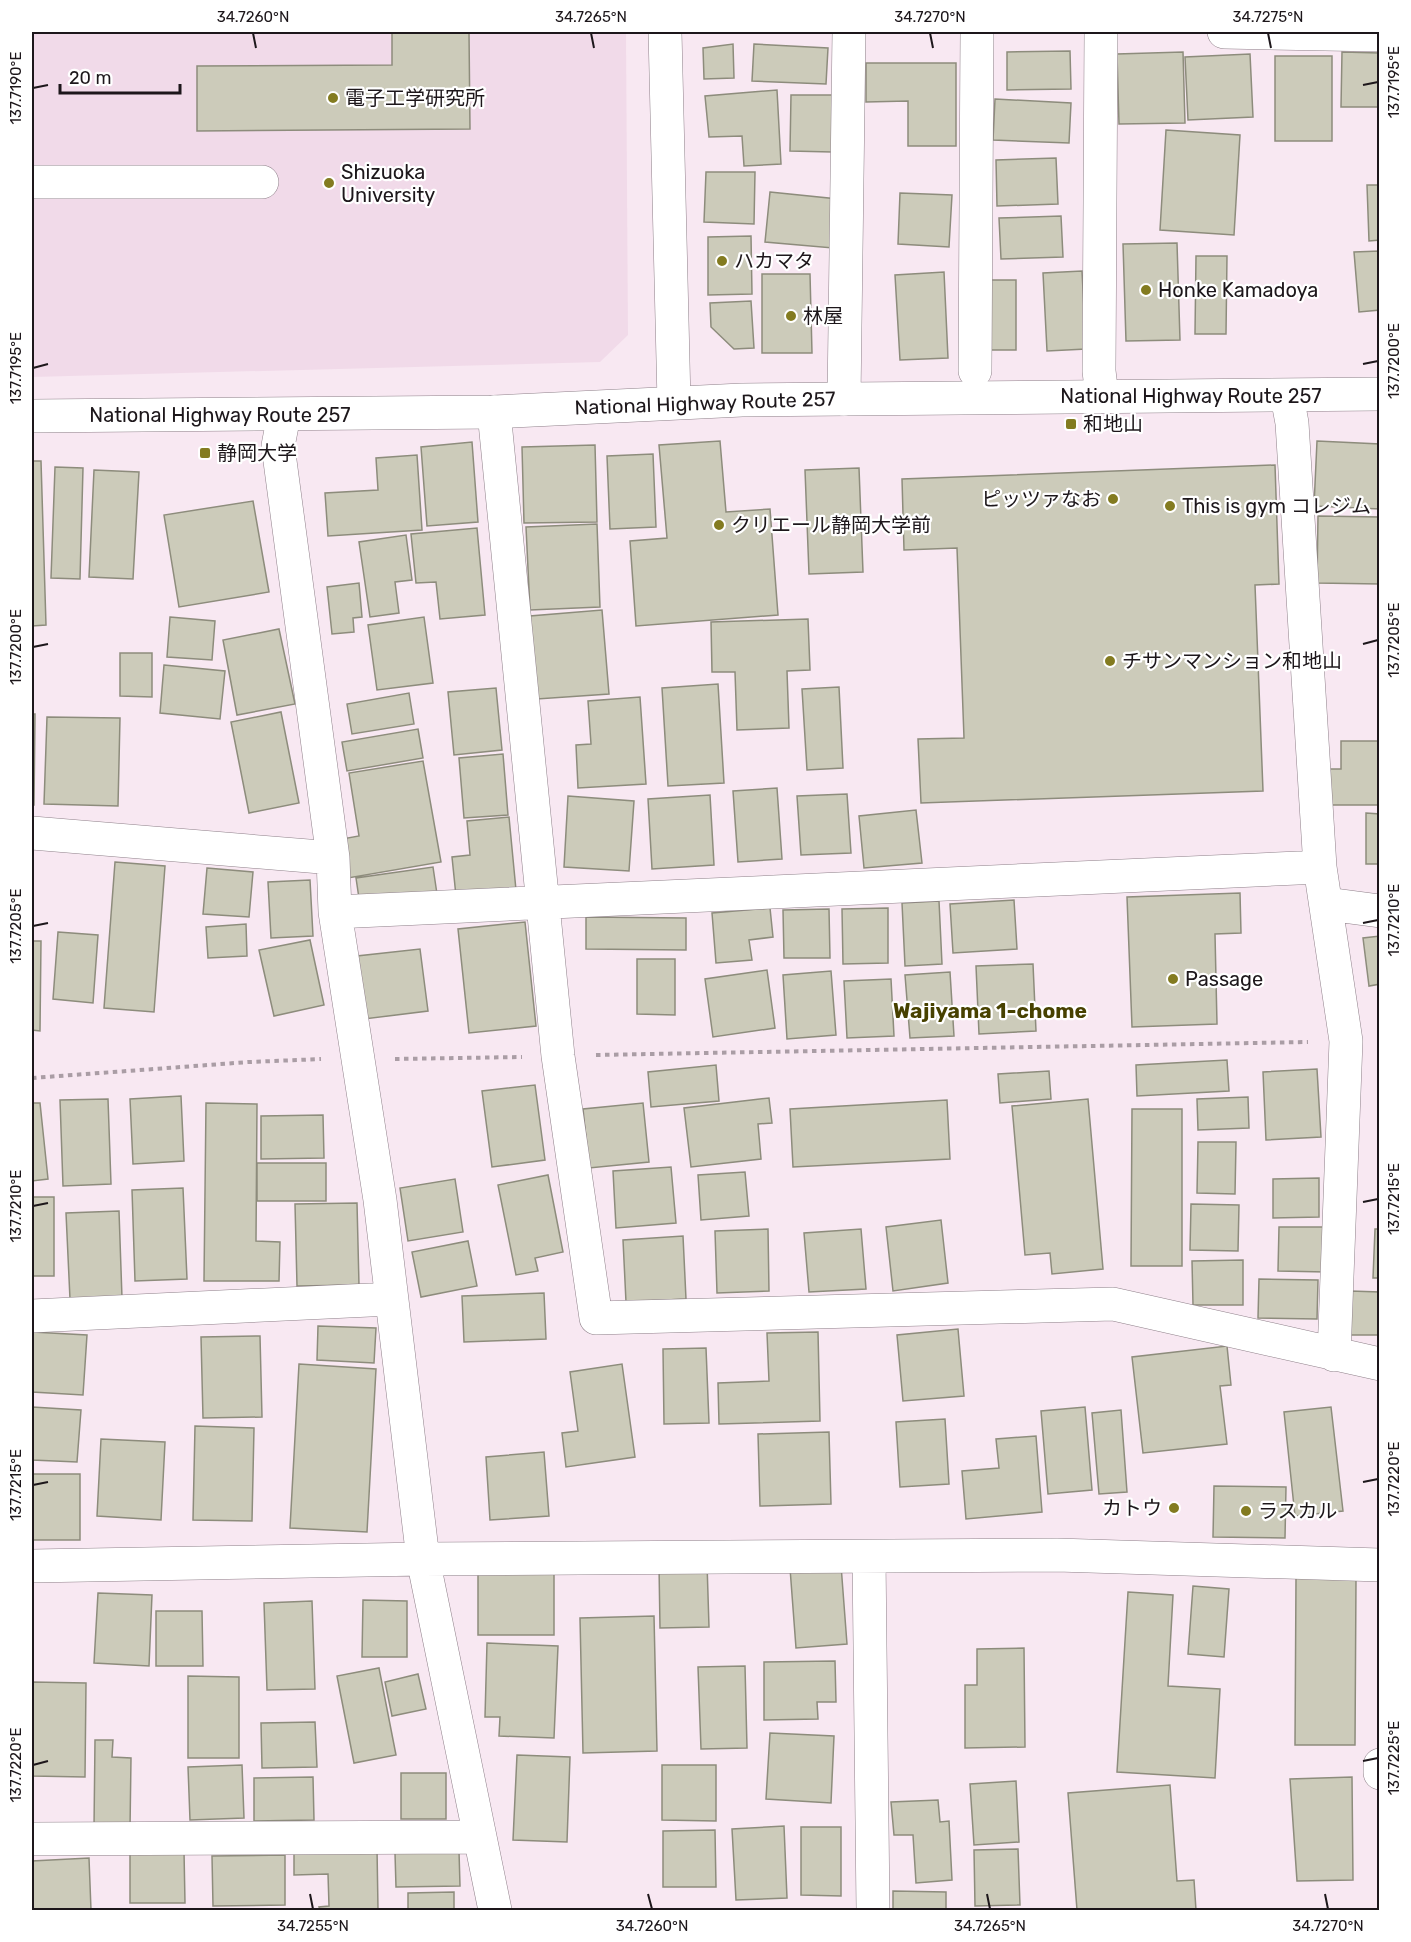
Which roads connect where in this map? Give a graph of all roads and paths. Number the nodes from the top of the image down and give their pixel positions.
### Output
1 (665, 32) edge
2 (849, 32) edge
3 (977, 32) edge
4 (1101, 32) edge
5 (1224, 32) edge
6 (1380, 35) edge
7 (32, 182) edge
8 (262, 183) dead end
9 (975, 371) dead end
10 (1380, 394) edge
11 (1102, 396) junction
12 (1287, 396) junction
13 (844, 399) junction
14 (674, 402) junction
15 (494, 412) junction
16 (284, 415) junction
17 (32, 417) edge
18 (32, 832) edge
19 (333, 858) junction
20 (1320, 867) junction
21 (543, 901) junction
22 (1327, 904) junction
23 (1380, 911) edge
24 (336, 912) junction
25 (1346, 1041) junction
26 (558, 1056) junction
27 (356, 1058) junction
28 (32, 1078) edge
29 (391, 1299) junction
30 (32, 1316) edge
31 (1334, 1354) junction
32 (1380, 1364) edge
33 (869, 1557) junction
34 (423, 1559) junction
35 (1380, 1565) edge
36 (32, 1566) edge
37 (1380, 1765) edge
38 (1380, 1773) edge
39 (478, 1837) junction
40 (32, 1839) edge
41 (495, 1911) edge
42 (873, 1911) edge

1 - 14 main road
2 - 13 main road
3 - 9 main road
4 - 11 main road
5 - 6 main road
7 - 8 main road
10 - 12 main road, National Highway Route 257
11 - 12 main road, National Highway Route 257
11 - 13 main road, National Highway Route 257
12 - 20 main road
13 - 14 main road, National Highway Route 257
14 - 15 main road, National Highway Route 257
15 - 16 main road, National Highway Route 257
15 - 21 main road
16 - 17 main road, National Highway Route 257
16 - 19 main road
18 - 19 main road
19 - 24 main road
20 - 21 main road
20 - 22 main road
21 - 24 main road
21 - 26 main road
22 - 23 main road
22 - 25 main road
24 - 27 main road
25 - 26 path
25 - 31 main road
26 - 27 path
26 - 31 main road
27 - 28 path
27 - 29 main road
29 - 30 main road
29 - 34 main road
31 - 32 main road
33 - 34 main road
33 - 35 main road
33 - 42 main road
34 - 36 main road
34 - 39 main road
37 - 38 main road
39 - 40 main road
39 - 41 main road

